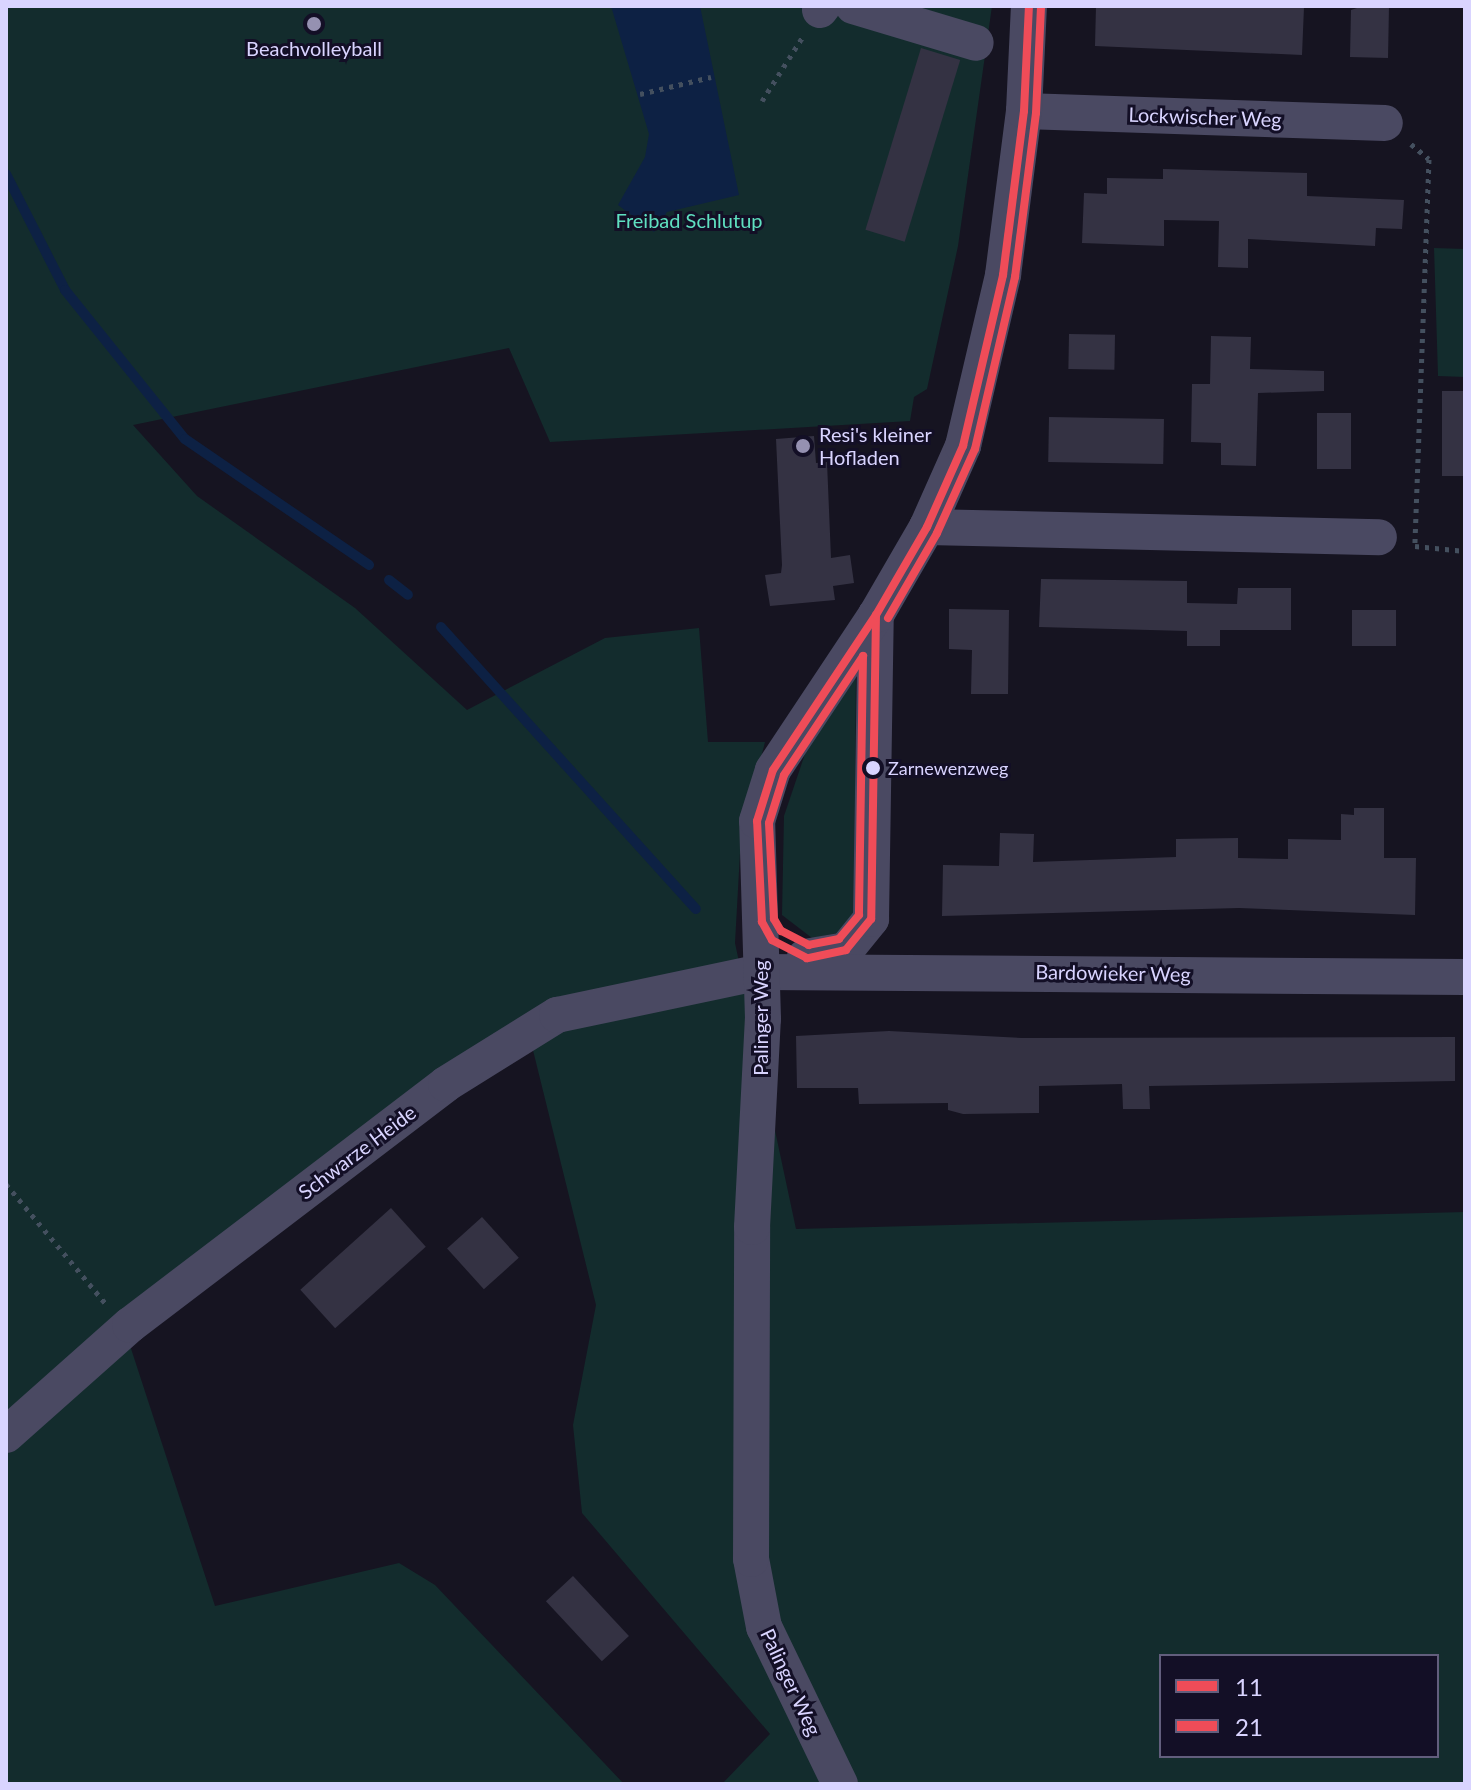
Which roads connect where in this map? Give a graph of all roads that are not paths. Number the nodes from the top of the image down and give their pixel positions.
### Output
1 (1029, 6) edge
2 (832, 7) edge
3 (976, 43) dead end
4 (1024, 111) junction
5 (1385, 123) road end
6 (927, 527) junction
7 (1379, 537) road end
8 (876, 615) junction
9 (757, 903) junction
10 (761, 972) junction
11 (1465, 977) edge
12 (6, 1435) edge
13 (840, 1784) edge

1 - 4 street, Palinger Weg
2 - 3 street
4 - 5 street, Lockwischer Weg
4 - 6 street, Palinger Weg
6 - 7 street
6 - 8 street, Palinger Weg
8 - 9 street, Palinger Weg
8 - 9 street
9 - 10 street, Palinger Weg
10 - 11 street, Bardowieker Weg
10 - 12 street, Schwarze Heide
10 - 13 street, Palinger Weg

